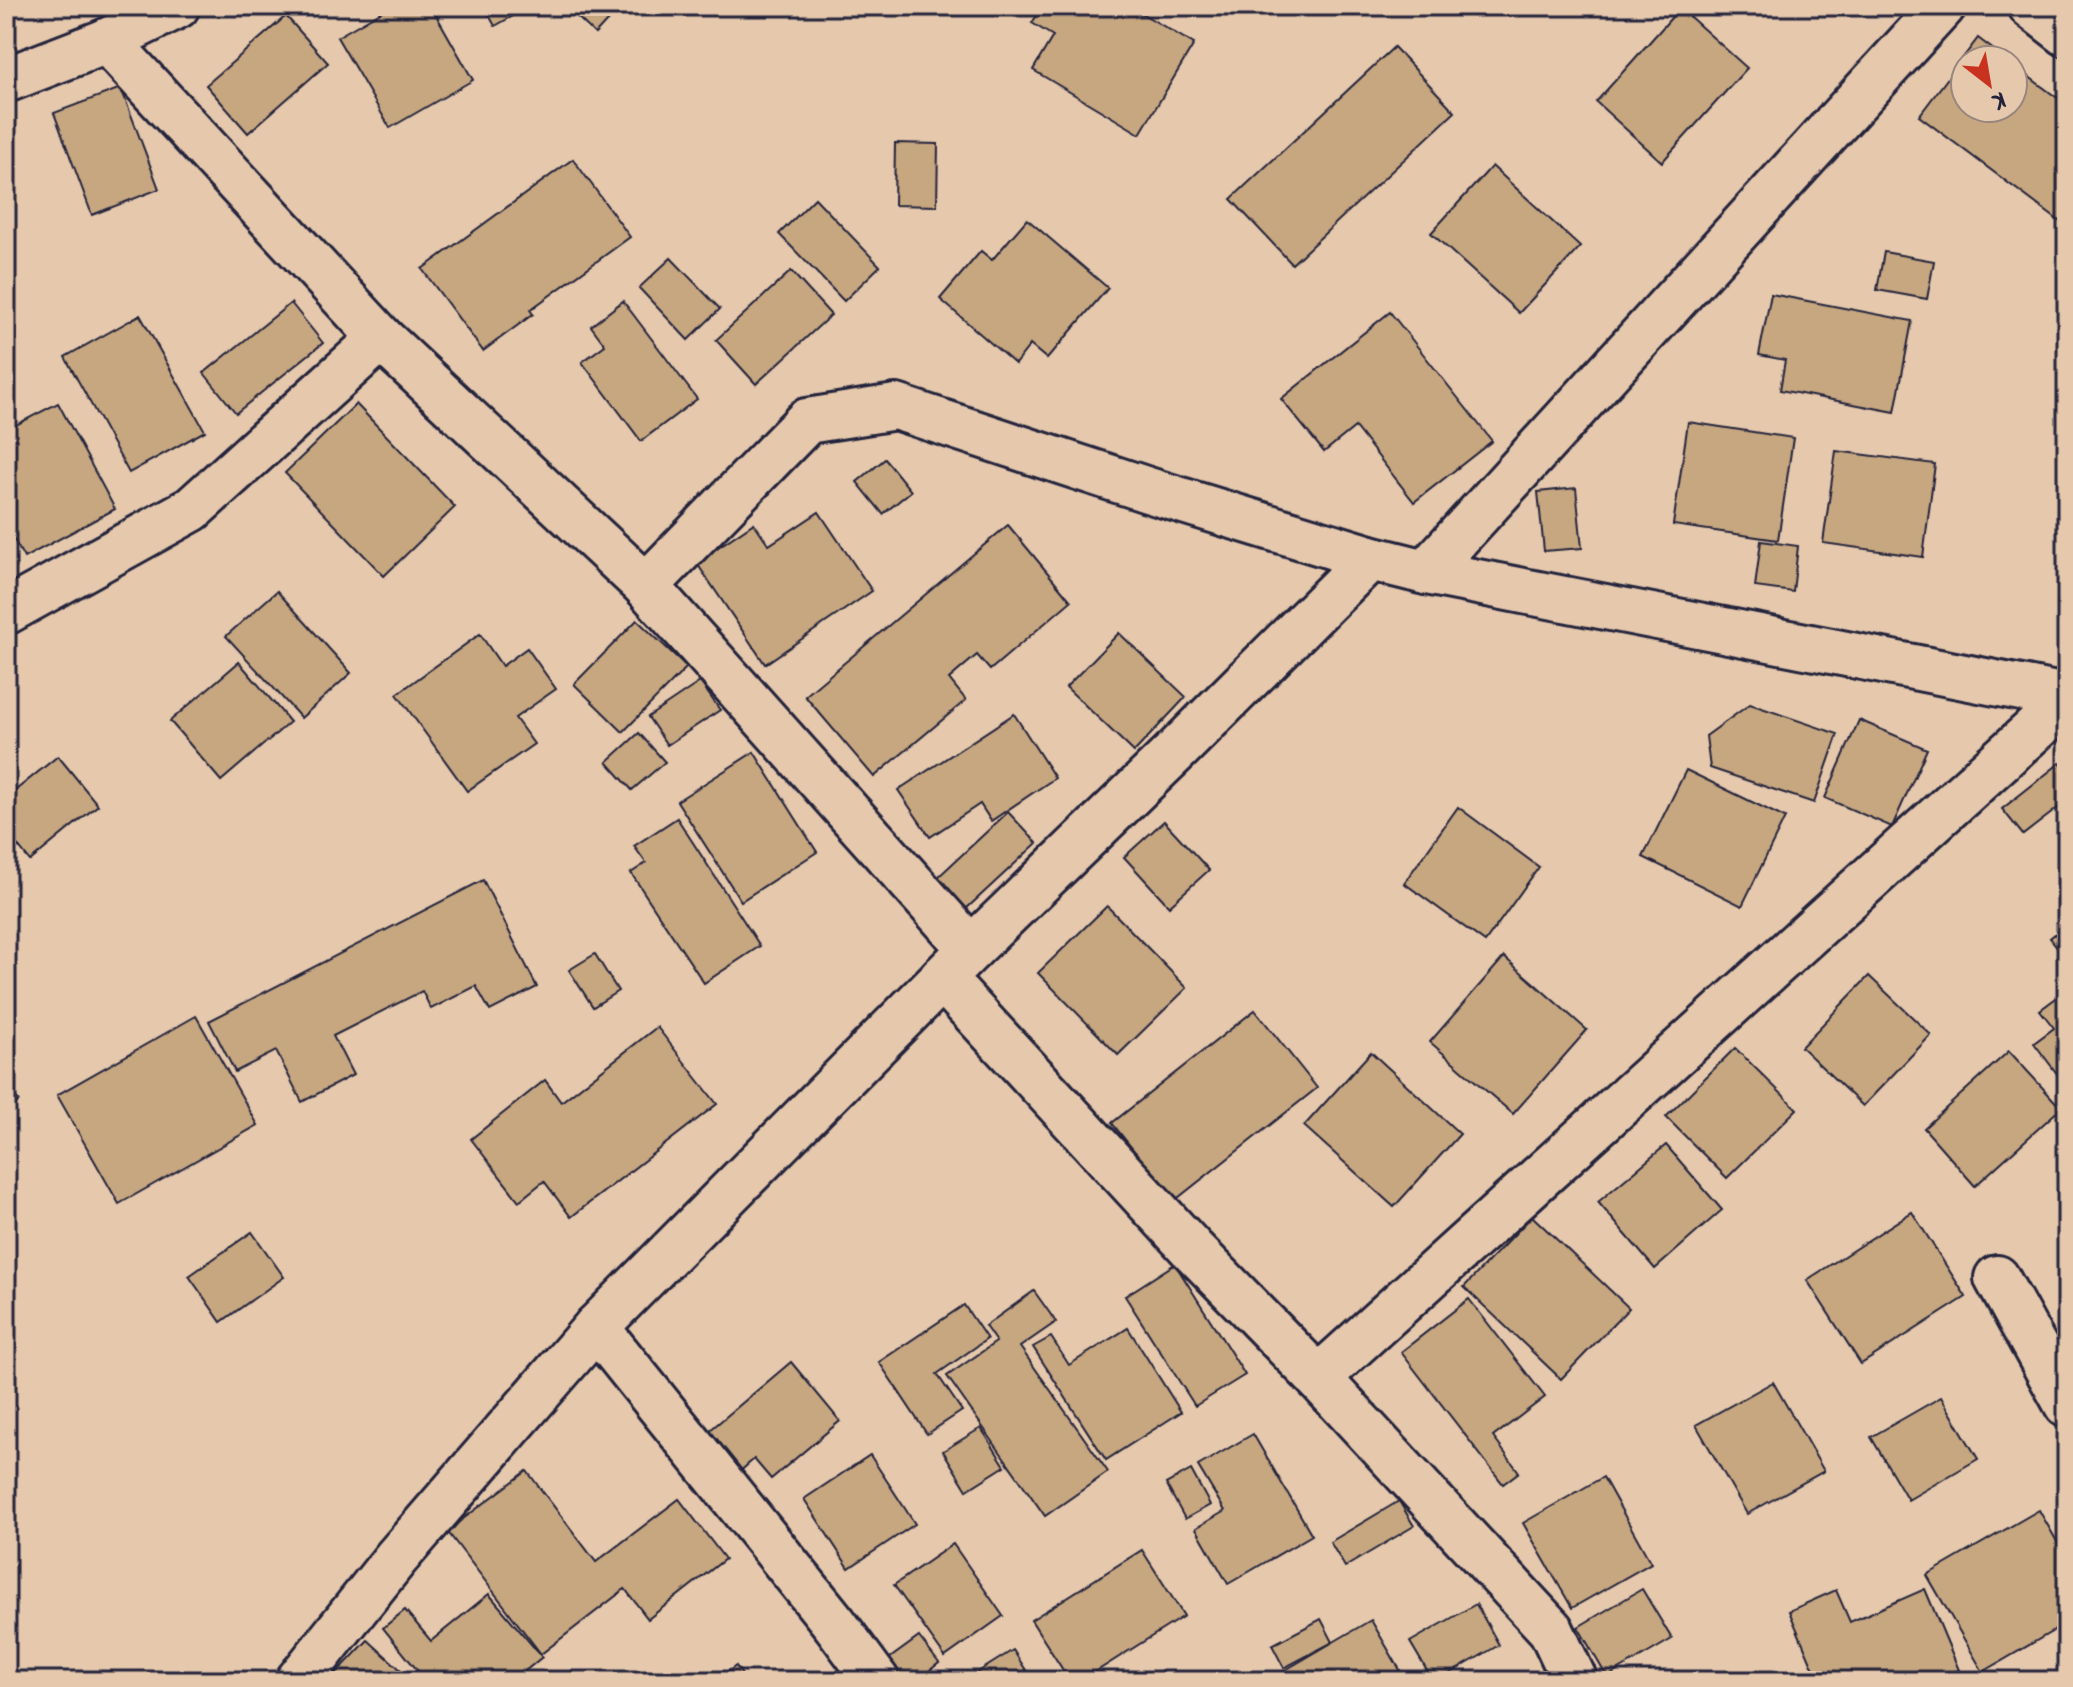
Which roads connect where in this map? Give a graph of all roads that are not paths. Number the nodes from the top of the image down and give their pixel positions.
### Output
1 (177, 6) edge
2 (1943, 6) edge
3 (2031, 6) edge
4 (2067, 34) edge
5 (107, 41) junction
6 (6, 80) edge
7 (381, 338) junction
8 (1370, 558) junction
9 (1426, 572) junction
10 (646, 586) junction
11 (6, 612) edge
12 (2067, 698) edge
13 (956, 963) junction
14 (1997, 1278) dead end
15 (596, 1327) junction
16 (1318, 1378) junction
17 (2067, 1405) edge
18 (298, 1681) edge
19 (877, 1681) edge
20 (1575, 1681) edge

1 - 5 street
2 - 9 street
3 - 4 street
5 - 6 street
5 - 7 street
7 - 10 street
7 - 11 street
8 - 9 street
8 - 10 street
8 - 13 street
9 - 12 street
10 - 13 street
12 - 16 street
13 - 15 street
13 - 16 street
14 - 17 street
15 - 18 street
15 - 19 street
16 - 20 street

